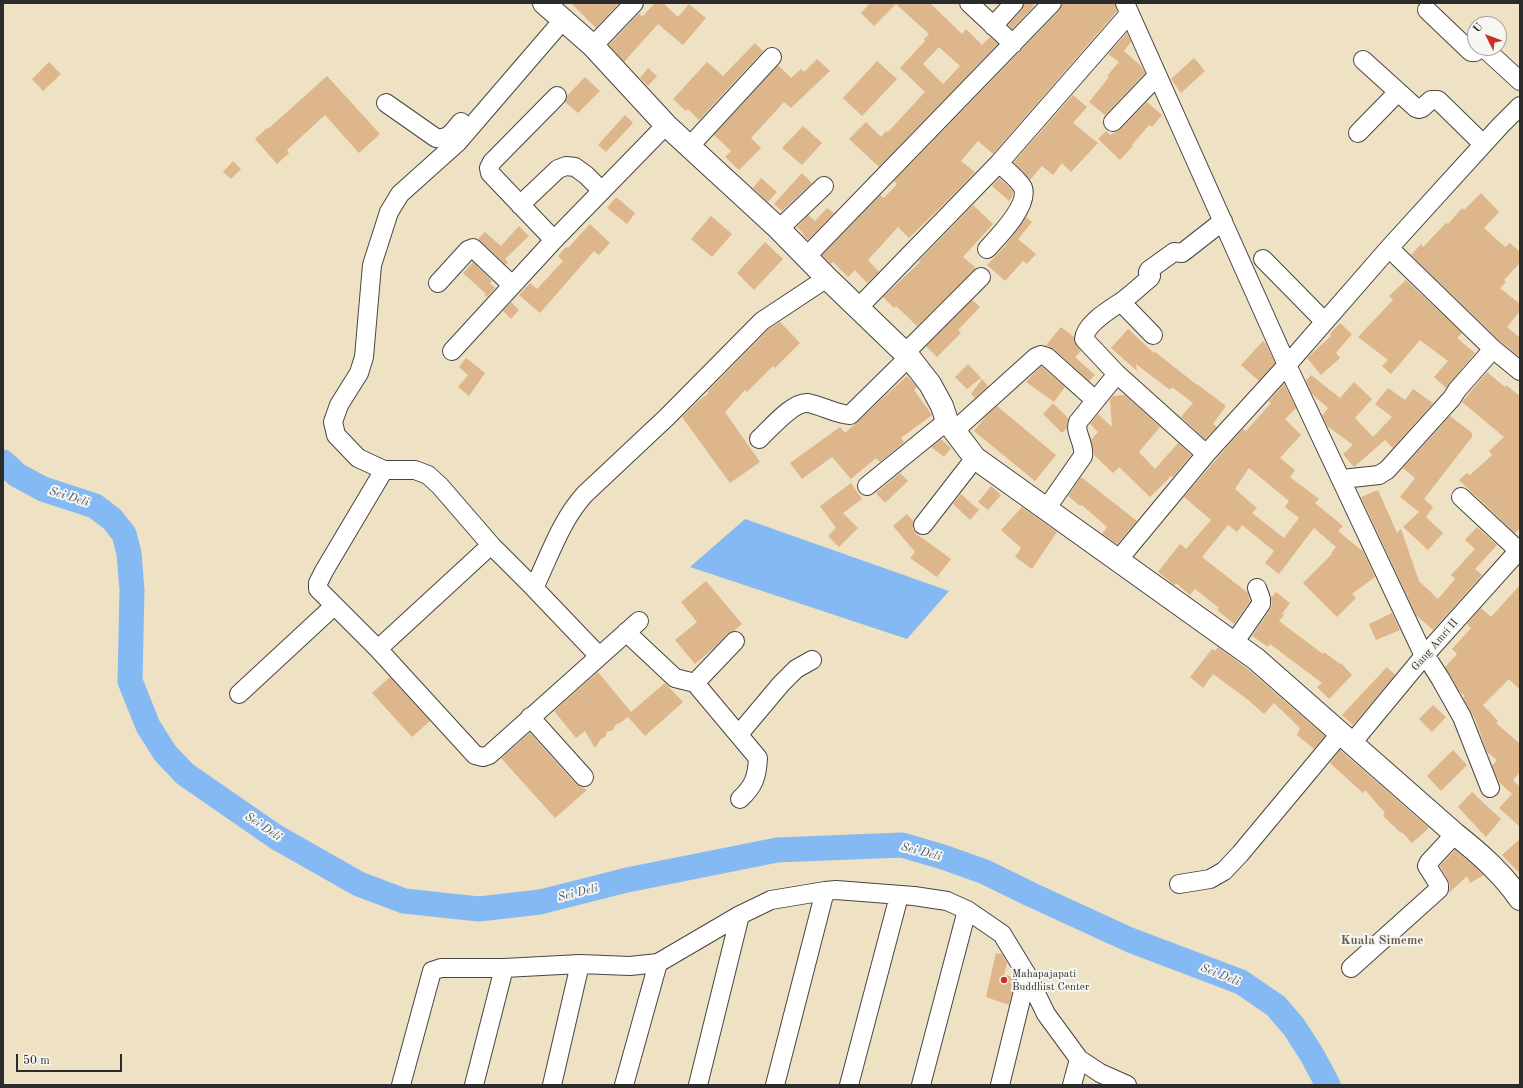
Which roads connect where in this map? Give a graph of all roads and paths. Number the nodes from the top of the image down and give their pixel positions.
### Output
1 (634, 3) edge
2 (969, 3) edge
3 (1014, 3) edge
4 (1052, 3) edge
5 (1127, 8) edge
6 (1427, 10) dead end
7 (554, 12) edge
8 (993, 26) junction
9 (1013, 44) junction
10 (593, 46) junction
11 (1467, 47) edge
12 (1493, 56) edge
13 (772, 57) dead end
14 (1363, 60) dead end
15 (1157, 76) junction
16 (1520, 81) edge
17 (1398, 92) junction
18 (557, 96) dead end
19 (386, 103) dead end
20 (1519, 109) edge
21 (1113, 122) dead end
22 (666, 125) junction
23 (1358, 133) dead end
24 (1483, 144) junction
25 (690, 147) junction
26 (1000, 163) junction
27 (824, 186) dead end
28 (602, 191) junction
29 (520, 205) junction
30 (1223, 221) junction
31 (779, 229) junction
32 (554, 240) junction
33 (1389, 248) junction
34 (987, 249) dead end
35 (806, 258) junction
36 (1263, 259) dead end
37 (981, 276) dead end
38 (827, 278) junction
39 (438, 283) dead end
40 (512, 285) junction
41 (1120, 302) junction
42 (858, 308) junction
43 (1324, 321) junction
44 (1153, 335) dead end
45 (1493, 348) junction
46 (452, 351) dead end
47 (907, 355) junction
48 (1288, 365) junction
49 (1520, 371) edge
50 (1118, 374) junction
51 (1095, 400) junction
52 (950, 426) junction
53 (759, 439) dead end
54 (1206, 454) junction
55 (975, 458) junction
56 (384, 470) junction
57 (1342, 479) junction
58 (867, 486) dead end
59 (1461, 497) dead end
60 (1046, 509) junction
61 (924, 524) dead end
62 (491, 545) junction
63 (1519, 550) edge
64 (1118, 560) junction
65 (534, 588) junction
66 (1256, 588) dead end
67 (334, 606) junction
68 (735, 641) dead end
69 (1234, 643) junction
70 (378, 649) junction
71 (599, 656) junction
72 (1424, 656) junction
73 (812, 660) dead end
74 (696, 683) junction
75 (239, 694) dead end
76 (530, 717) junction
77 (739, 734) junction
78 (1346, 738) junction
79 (584, 777) dead end
80 (1490, 788) dead end
81 (740, 799) dead end
82 (1455, 834) junction
83 (1179, 884) dead end
84 (825, 891) junction
85 (899, 896) junction
86 (1520, 899) edge
87 (967, 910) junction
88 (740, 915) junction
89 (658, 963) junction
90 (580, 964) junction
91 (504, 968) junction
92 (1352, 968) dead end
93 (1027, 975) junction
94 (1079, 1059) junction
95 (401, 1085) edge
96 (474, 1085) edge
97 (552, 1085) edge
98 (624, 1085) edge
99 (698, 1085) edge
100 (775, 1085) edge
101 (849, 1085) edge
102 (921, 1085) edge
103 (1000, 1085) edge
104 (1072, 1085) edge
105 (1127, 1085) edge

1 - 10 street
2 - 8 street
3 - 8 street
4 - 9 street
5 - 15 street
5 - 26 street
6 - 11 street
7 - 10 main road
7 - 19 street
7 - 56 street
8 - 9 street
9 - 35 street
10 - 22 main road
12 - 16 street
13 - 25 street
14 - 17 street
15 - 21 street
15 - 30 street
17 - 23 street
17 - 24 street
18 - 29 street
20 - 24 street
22 - 25 main road
22 - 28 street
24 - 33 street
25 - 31 main road
26 - 34 street
26 - 42 street
27 - 31 street
28 - 29 street
28 - 32 street
29 - 32 street
30 - 41 street
30 - 48 street
31 - 35 main road
32 - 40 street
33 - 43 street
33 - 45 street
35 - 38 main road
36 - 43 street
37 - 47 street
38 - 42 main road
38 - 65 street
39 - 40 street
40 - 46 street
41 - 44 street
41 - 50 street
42 - 47 main road
43 - 48 street
45 - 49 street
45 - 57 street
47 - 52 main road
47 - 53 street
48 - 54 street
48 - 57 street
50 - 51 street
50 - 54 street
51 - 52 street
51 - 60 street
52 - 55 main road
52 - 58 street
54 - 64 street
55 - 60 main road
55 - 61 street
56 - 62 street
56 - 67 street
57 - 72 street
59 - 63 street
60 - 64 main road
62 - 65 street
62 - 70 street
63 - 72 street, Gang Amri II
64 - 69 main road
65 - 71 street
66 - 69 street
67 - 70 street
67 - 75 street
68 - 74 street
69 - 78 main road
70 - 76 street
71 - 74 street
71 - 76 street
72 - 78 street, Gang Amri II
72 - 80 street
73 - 77 street
74 - 77 street
76 - 79 street
77 - 81 street
78 - 82 main road
78 - 83 street, Gang Amri II
82 - 86 main road
82 - 92 street
84 - 85 street
84 - 88 street
84 - 100 street
85 - 87 street
85 - 101 street
87 - 93 street
87 - 102 street
88 - 89 street
88 - 99 street
89 - 90 street
89 - 98 street
90 - 91 street
90 - 97 street
91 - 95 street
91 - 96 street
93 - 94 street
93 - 103 street
94 - 104 street
94 - 105 street

